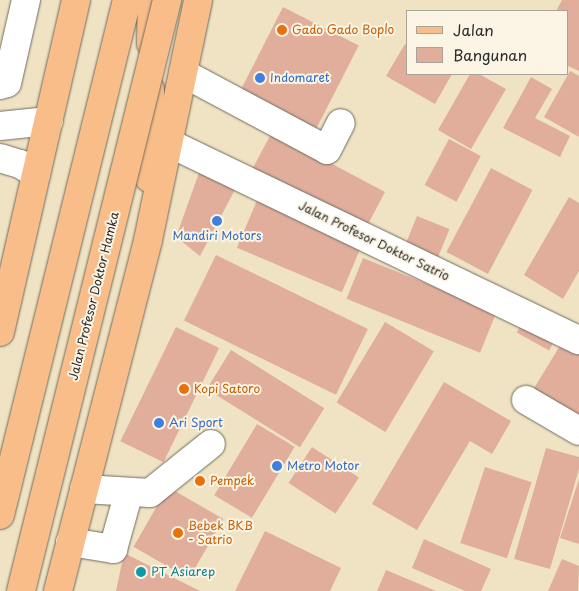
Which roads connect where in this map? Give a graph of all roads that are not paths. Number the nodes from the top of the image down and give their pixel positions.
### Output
1 (26, 0) edge
2 (76, 0) edge
3 (127, 0) edge
4 (152, 0) edge
5 (167, 0) edge
6 (198, 0) edge
7 (183, 73) junction
8 (0, 85) edge
9 (49, 121) junction
10 (341, 123) dead end
11 (0, 126) edge
12 (168, 144) junction
13 (0, 158) edge
14 (36, 174) junction
15 (148, 240) junction
16 (0, 332) edge
17 (579, 340) edge
18 (526, 400) dead end
19 (579, 431) edge
20 (212, 444) dead end
21 (84, 489) junction
22 (129, 492) junction
23 (0, 515) edge
24 (70, 542) junction
25 (21, 591) edge
26 (58, 591) edge

1 - 8 street
2 - 9 main road
3 - 23 main road
4 - 15 main road
5 - 25 main road, Jalan Profesor Doktor Hamka, bridge
6 - 7 main road
7 - 10 street
7 - 12 main road
9 - 11 street
9 - 14 main road
12 - 15 main road
12 - 17 street, Jalan Profesor Doktor Satrio
13 - 14 street
14 - 16 main road
15 - 21 main road
18 - 19 street
20 - 22 street
21 - 22 street
21 - 24 main road
22 - 24 street
24 - 26 main road

